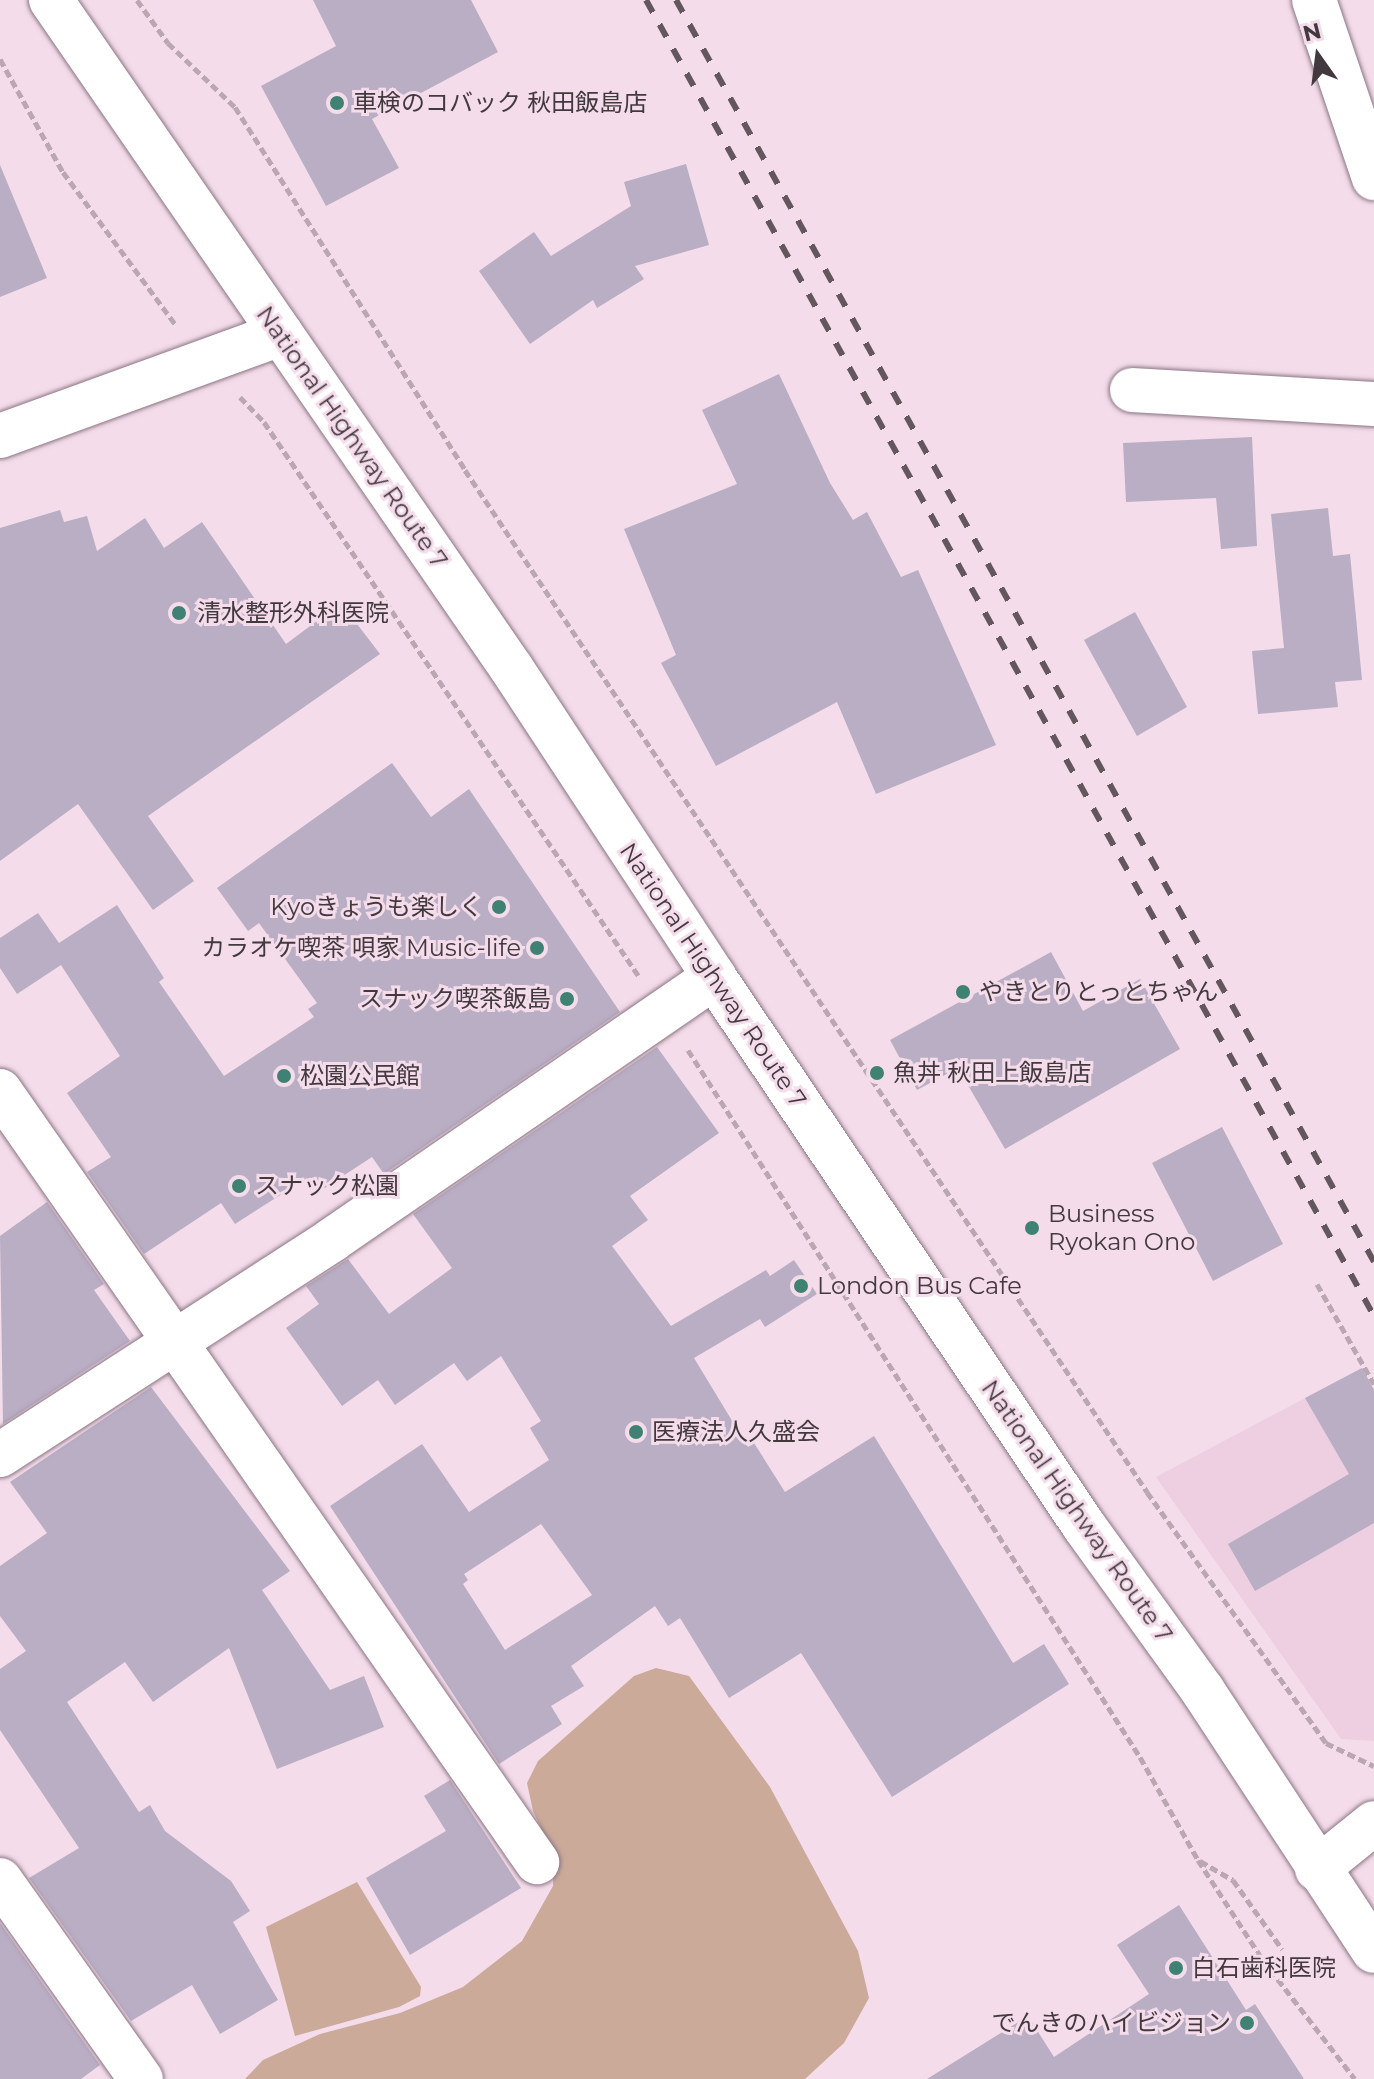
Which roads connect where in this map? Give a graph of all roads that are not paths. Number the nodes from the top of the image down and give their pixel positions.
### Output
1 (51, 0) edge
2 (1314, 0) edge
3 (1374, 178) edge
4 (281, 334) junction
5 (1132, 390) dead end
6 (1374, 404) edge
7 (0, 436) edge
8 (714, 977) junction
9 (0, 1091) edge
10 (173, 1339) junction
11 (0, 1455) edge
12 (1374, 1823) edge
13 (537, 1862) dead end
14 (1317, 1869) junction
15 (0, 1880) edge
16 (1374, 1951) edge
17 (141, 2079) edge

1 - 4 main road, National Highway Route 7
2 - 3 main road
4 - 7 main road
4 - 8 main road, National Highway Route 7
5 - 6 main road
8 - 10 main road
8 - 14 main road, National Highway Route 7
9 - 10 main road
10 - 11 main road
10 - 13 main road
12 - 14 main road
14 - 16 main road, National Highway Route 7
15 - 17 main road

